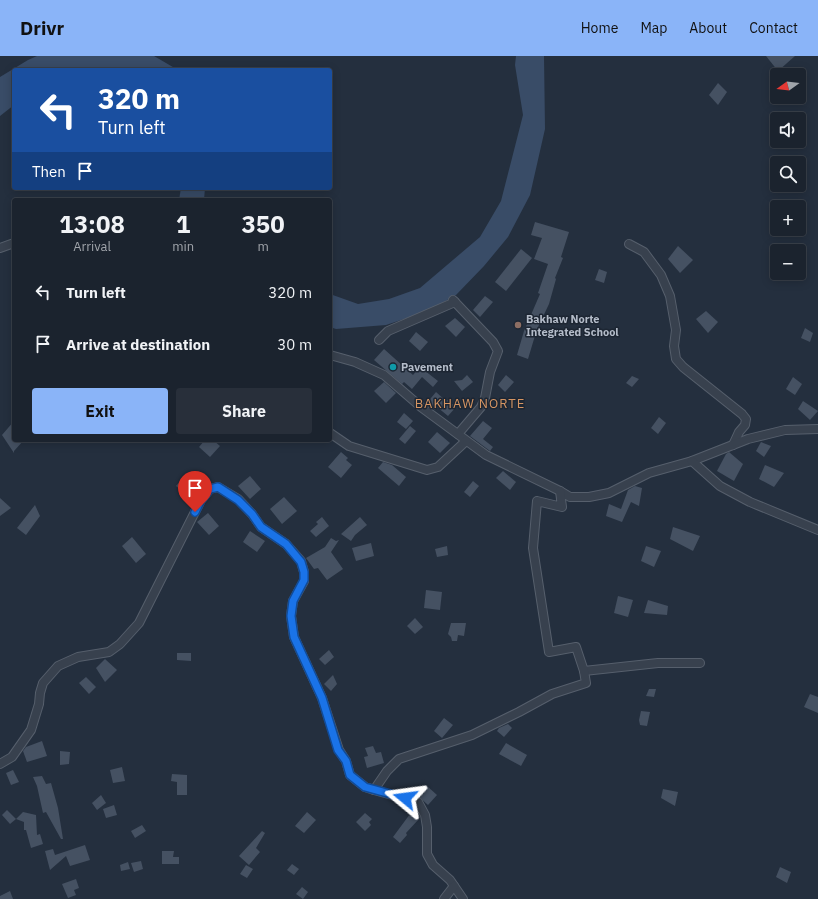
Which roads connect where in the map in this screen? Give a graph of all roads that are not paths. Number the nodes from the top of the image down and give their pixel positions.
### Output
1 (12, 244) edge
2 (629, 244) dead end
3 (0, 248) edge
4 (379, 340) dead end
5 (332, 355) edge
6 (818, 429) edge
7 (332, 434) edge
8 (458, 434) junction
9 (466, 441) junction
10 (733, 445) junction
11 (692, 461) junction
12 (560, 491) junction
13 (818, 530) edge
14 (700, 663) dead end
15 (584, 671) junction
16 (0, 764) edge
17 (374, 790) junction
18 (454, 886) junction
19 (444, 899) edge
20 (463, 899) edge

1 - 3 street
2 - 10 street
4 - 8 street
5 - 8 street
6 - 10 street
7 - 9 street
8 - 9 street
9 - 12 street
10 - 11 street
11 - 12 street
11 - 13 street
12 - 15 street
14 - 15 street
15 - 17 street
16 - 17 street
17 - 18 street
18 - 19 street
18 - 20 street

